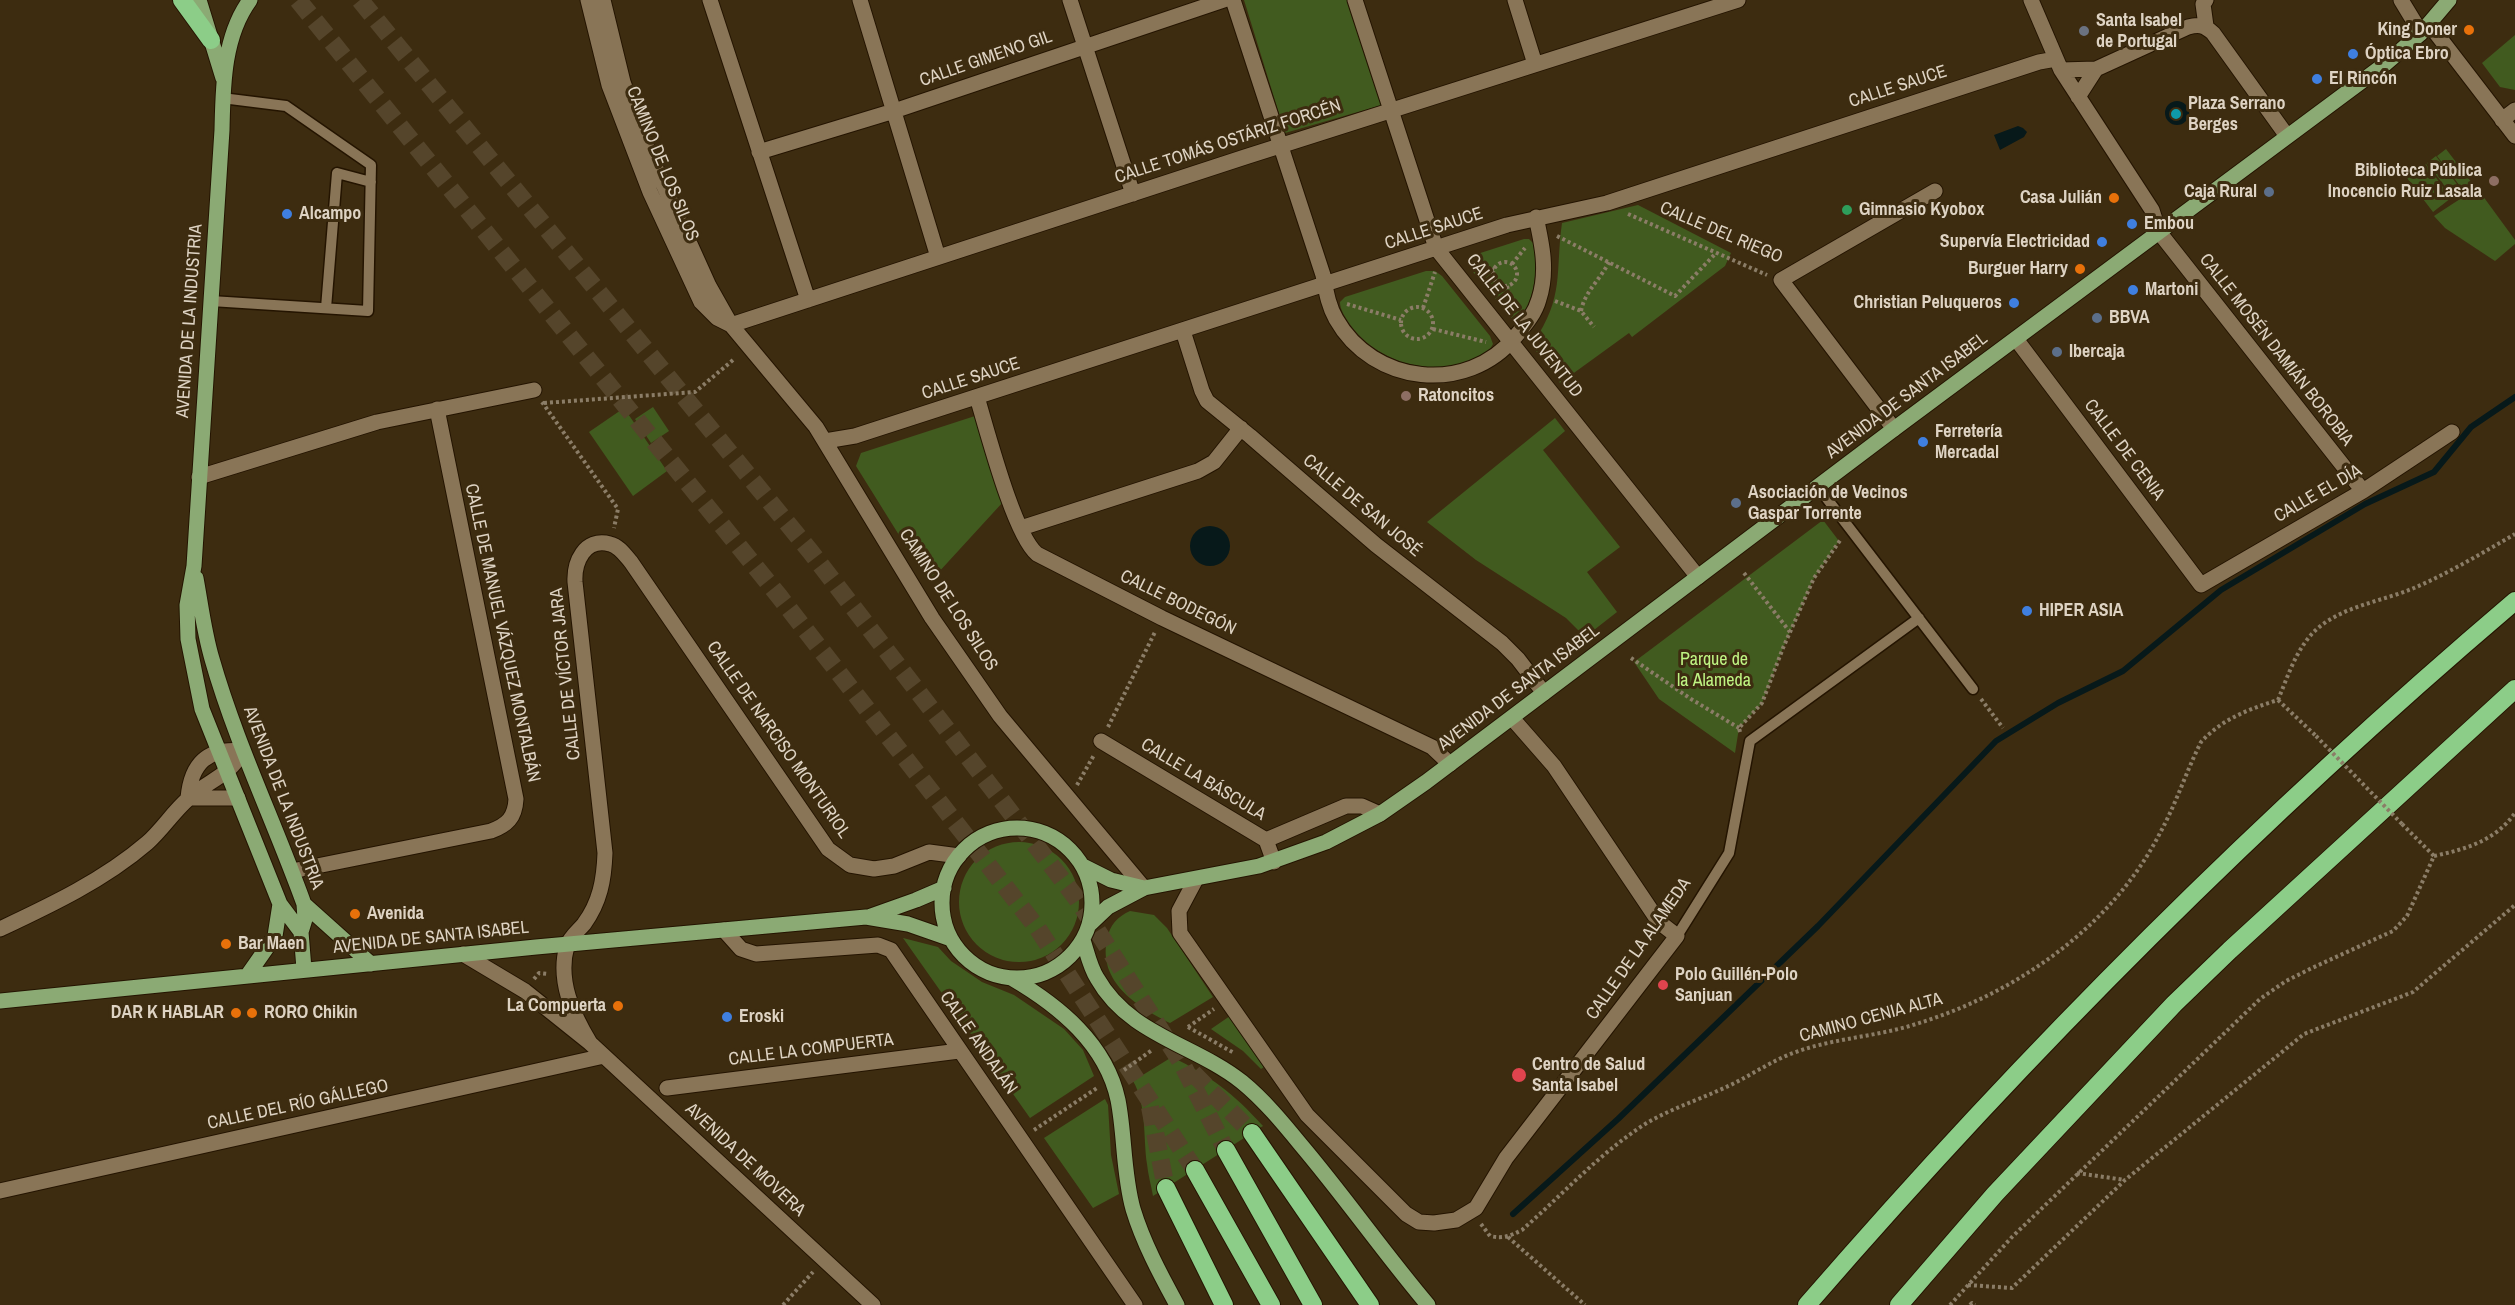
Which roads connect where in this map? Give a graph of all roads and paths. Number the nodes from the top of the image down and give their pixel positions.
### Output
1 (182, 0) edge
2 (199, 0) edge
3 (250, 0) edge
4 (588, 0) edge
5 (603, 0) edge
6 (710, 0) edge
7 (860, 0) edge
8 (1070, 0) edge
9 (1224, 0) edge
10 (1233, 0) edge
11 (1355, 0) edge
12 (1515, 0) edge
13 (1736, 0) edge
14 (2031, 0) edge
15 (2206, 0) edge
16 (2401, 0) edge
17 (2449, 0) edge
18 (2206, 26) junction
19 (2425, 28) junction
20 (211, 40) junction
21 (1085, 46) junction
22 (1535, 64) junction
23 (2058, 64) junction
24 (2096, 69) junction
25 (223, 78) junction
26 (2078, 97) junction
27 (222, 98) junction
28 (1391, 110) junction
29 (2515, 110) edge
30 (894, 111) junction
31 (2502, 120) junction
32 (2287, 136) junction
33 (2515, 136) edge
34 (1280, 145) junction
35 (759, 152) junction
36 (371, 183) junction
37 (1935, 191) dead end
38 (1133, 194) junction
39 (1607, 203) junction
40 (1536, 217) junction
41 (2159, 232) junction
42 (1550, 236) dead end
43 (1531, 240) dead end
44 (1436, 248) junction
45 (1716, 254) junction
46 (938, 257) junction
47 (1464, 260) dead end
48 (1609, 262) junction
49 (1512, 264) junction
50 (1436, 268) dead end
51 (1494, 270) junction
52 (1781, 280) junction
53 (1325, 285) junction
54 (1507, 286) junction
55 (808, 300) junction
56 (1552, 300) dead end
57 (211, 301) junction
58 (1340, 302) dead end
59 (326, 308) junction
60 (1423, 308) junction
61 (1581, 311) junction
62 (1401, 320) junction
63 (1516, 320) dead end
64 (731, 325) junction
65 (1594, 327) dead end
66 (1433, 329) junction
67 (1183, 331) junction
68 (2016, 339) junction
69 (1511, 342) junction
70 (1493, 344) dead end
71 (733, 360) dead end
72 (534, 390) joint
73 (977, 397) junction
74 (543, 404) junction
75 (437, 409) junction
76 (1241, 428) junction
77 (1894, 429) junction
78 (2452, 432) dead end
79 (825, 441) junction
80 (200, 477) junction
81 (1818, 487) junction
82 (2363, 491) junction
83 (1021, 528) junction
84 (2515, 534) edge
85 (1842, 539) dead end
86 (610, 544) junction
87 (194, 566) junction
88 (1744, 573) dead end
89 (1698, 577) junction
90 (2201, 585) joint
91 (2515, 601) edge
92 (1162, 618) junction
93 (1918, 618) junction
94 (1790, 632) junction
95 (1631, 658) dead end
96 (1973, 689) joint
97 (2515, 689) edge
98 (1544, 693) junction
99 (2278, 700) junction
100 (1512, 717) junction
101 (1739, 728) junction
102 (2003, 728) dead end
103 (1101, 741) junction
104 (1749, 741) junction
105 (218, 751) junction
106 (243, 751) junction
107 (1450, 764) junction
108 (227, 773) junction
109 (1067, 797) junction
110 (188, 798) junction
111 (238, 798) junction
112 (2515, 813) edge
113 (1380, 814) junction
114 (1266, 840) junction
115 (959, 856) junction
116 (2434, 856) junction
117 (1274, 862) junction
118 (1083, 866) junction
119 (292, 870) junction
120 (1196, 879) junction
121 (944, 888) junction
122 (1144, 888) junction
123 (280, 903) junction
124 (304, 903) junction
125 (2515, 905) edge
126 (866, 917) junction
127 (1090, 924) junction
128 (0, 929) edge
129 (724, 930) junction
130 (301, 932) junction
131 (1677, 936) junction
132 (951, 939) junction
133 (1083, 940) junction
134 (567, 944) junction
135 (463, 954) junction
136 (371, 964) junction
137 (304, 969) junction
138 (247, 976) junction
139 (1013, 979) junction
140 (0, 1001) edge
141 (1219, 1006) dead end
142 (1182, 1030) dead end
143 (590, 1043) junction
144 (1157, 1047) dead end
145 (959, 1051) junction
146 (604, 1056) junction
147 (1123, 1070) dead end
148 (1098, 1087) dead end
149 (667, 1088) dead end
150 (1031, 1132) dead end
151 (1252, 1133) tunnel mouth
152 (1226, 1150) tunnel mouth
153 (1195, 1170) tunnel mouth
154 (2076, 1173) junction
155 (2125, 1180) junction
156 (1166, 1188) tunnel mouth
157 (0, 1191) edge
158 (1476, 1208) junction
159 (1508, 1237) junction
160 (824, 1260) junction
161 (1968, 1285) junction
162 (783, 1305) edge
163 (873, 1305) edge
164 (1135, 1305) edge
165 (1177, 1305) edge
166 (1224, 1305) edge
167 (1271, 1305) edge
168 (1313, 1305) edge
169 (1370, 1305) edge
170 (1428, 1305) edge
171 (1585, 1305) edge
172 (1807, 1305) edge
173 (1899, 1305) edge
174 (1950, 1305) edge
175 (1970, 1305) edge
176 (1975, 1305) edge

1 - 20 highway
2 - 20 main road, AVENIDA DE LA INDUSTRIA
3 - 25 main road, AVENIDA DE LA INDUSTRIA
4 - 64 street, CAMINO DE LOS SILOS
5 - 64 street, CAMINO DE LOS SILOS
6 - 35 street
7 - 30 street
8 - 21 street
9 - 21 street, CALLE GIMENO GIL
10 - 34 street
11 - 28 street, CALLE DE LA JUVENTUD
12 - 22 street
13 - 22 street, CALLE TOMÁS OSTÁRIZ FORCÉN
14 - 23 street
15 - 18 street
16 - 19 street
17 - 19 main road, AVENIDA DE SANTA ISABEL
18 - 24 street
18 - 32 street
19 - 31 street
19 - 32 main road, AVENIDA DE SANTA ISABEL
20 - 25 main road, AVENIDA DE LA INDUSTRIA
21 - 30 street, CALLE GIMENO GIL
21 - 38 street
22 - 28 street, CALLE TOMÁS OSTÁRIZ FORCÉN
23 - 24 street
23 - 26 street
23 - 39 street, CALLE SAUCE
24 - 26 street
25 - 27 main road, AVENIDA DE LA INDUSTRIA
26 - 41 street
27 - 36 lane
27 - 57 main road, AVENIDA DE LA INDUSTRIA
28 - 34 street, CALLE TOMÁS OSTÁRIZ FORCÉN
28 - 44 street, CALLE DE LA JUVENTUD
29 - 31 street
30 - 35 street, CALLE GIMENO GIL
30 - 46 street
31 - 33 street
32 - 41 main road, AVENIDA DE SANTA ISABEL
34 - 38 street, CALLE TOMÁS OSTÁRIZ FORCÉN
34 - 53 street
35 - 55 street
36 - 59 lane
36 - 59 lane
37 - 52 street
38 - 46 street, CALLE TOMÁS OSTÁRIZ FORCÉN
39 - 40 street, CALLE SAUCE
39 - 45 path, CALLE DEL RIEGO
40 - 44 street, CALLE SAUCE
40 - 69 street
41 - 68 main road, AVENIDA DE SANTA ISABEL
41 - 82 street, CALLE MOSÉN DAMIÁN BOROBIA
42 - 48 path
43 - 49 path
44 - 53 street, CALLE SAUCE
44 - 69 street, CALLE DE LA JUVENTUD
45 - 48 path
45 - 52 path, CALLE DEL RIEGO
46 - 55 street, CALLE TOMÁS OSTÁRIZ FORCÉN
47 - 51 path
48 - 61 path
49 - 51 path
49 - 54 path
50 - 60 path
51 - 54 path
52 - 77 street, CALLE DEL RIEGO
53 - 67 street, CALLE SAUCE
53 - 69 street
54 - 63 path
55 - 64 street, CALLE TOMÁS OSTÁRIZ FORCÉN
56 - 61 path
57 - 59 lane
57 - 80 main road, AVENIDA DE LA INDUSTRIA
58 - 62 path
60 - 62 path
60 - 66 path
61 - 65 path
62 - 66 path
64 - 79 street, CAMINO DE LOS SILOS
66 - 70 path
67 - 73 street, CALLE SAUCE
67 - 76 street, CALLE DE SAN JOSÉ
68 - 77 main road, AVENIDA DE SANTA ISABEL
68 - 90 street, CALLE DE CENIA
69 - 89 street, CALLE DE LA JUVENTUD
71 - 74 path
72 - 74 path
72 - 75 street
73 - 79 street, CALLE SAUCE
73 - 83 street, CALLE BODEGÓN
74 - 86 path
75 - 80 street
75 - 119 street, CALLE DE MANUEL VÁZQUEZ MONTALBÁN
76 - 83 street
76 - 98 street, CALLE DE SAN JOSÉ
77 - 81 main road, AVENIDA DE SANTA ISABEL
78 - 82 street, CALLE EL DÍA
79 - 109 street, CAMINO DE LOS SILOS
80 - 87 main road, AVENIDA DE LA INDUSTRIA
81 - 89 main road, AVENIDA DE SANTA ISABEL
81 - 93 lane
82 - 90 street, CALLE EL DÍA
83 - 92 street, CALLE BODEGÓN
84 - 99 path
85 - 94 path
86 - 115 street, CALLE DE NARCISO MONTURIOL
86 - 134 street, CALLE DE VÍCTOR JARA
87 - 105 main road, AVENIDA DE LA INDUSTRIA
87 - 106 main road, AVENIDA DE LA INDUSTRIA
88 - 94 path
89 - 98 main road, AVENIDA DE SANTA ISABEL
91 - 172 highway
92 - 103 path
92 - 107 street, CALLE BODEGÓN
93 - 96 lane
93 - 104 lane
94 - 101 path
95 - 101 path
96 - 102 path
97 - 173 highway
98 - 100 main road, AVENIDA DE SANTA ISABEL
99 - 116 path, bridge
99 - 159 path, CAMINO CENIA ALTA
100 - 107 main road, AVENIDA DE SANTA ISABEL
100 - 131 street
101 - 104 path
103 - 109 path
103 - 114 street, CALLE LA BÁSCULA
104 - 131 lane, CALLE DE LA ALAMEDA
105 - 106 street
105 - 108 main road, AVENIDA DE LA INDUSTRIA
105 - 110 street
106 - 108 street
106 - 119 main road, AVENIDA DE LA INDUSTRIA
107 - 113 main road, AVENIDA DE SANTA ISABEL
108 - 110 street
108 - 111 main road, AVENIDA DE LA INDUSTRIA
109 - 122 street, CAMINO DE LOS SILOS
110 - 111 street
110 - 128 street
111 - 123 main road, AVENIDA DE LA INDUSTRIA
112 - 116 path
113 - 114 street
113 - 117 main road, AVENIDA DE SANTA ISABEL
114 - 117 street, CALLE LA BÁSCULA
115 - 118 main road
115 - 121 main road
116 - 154 path
117 - 120 main road, AVENIDA DE SANTA ISABEL
118 - 122 main road, AVENIDA DE SANTA ISABEL
118 - 127 main road
119 - 124 main road, AVENIDA DE LA INDUSTRIA
120 - 122 main road, AVENIDA DE SANTA ISABEL
120 - 158 street
121 - 126 main road, AVENIDA DE SANTA ISABEL
121 - 132 main road
122 - 127 main road, AVENIDA DE SANTA ISABEL
123 - 130 main road, AVENIDA DE LA INDUSTRIA
123 - 138 main road
124 - 130 main road, AVENIDA DE LA INDUSTRIA
124 - 136 main road, AVENIDA DE LA INDUSTRIA
125 - 155 path
126 - 129 main road, AVENIDA DE SANTA ISABEL
126 - 132 main road, AVENIDA DE SANTA ISABEL
127 - 133 main road
129 - 134 main road, AVENIDA DE SANTA ISABEL
129 - 145 street, CALLE ANDALÁN
130 - 137 main road, AVENIDA DE LA INDUSTRIA
131 - 158 street, CALLE DE LA ALAMEDA
132 - 139 main road
133 - 139 main road
133 - 170 main road
134 - 135 main road, AVENIDA DE SANTA ISABEL
134 - 143 street, AVENIDA DE MOVERA
135 - 136 main road, AVENIDA DE SANTA ISABEL
135 - 143 street, AVENIDA DE MOVERA
136 - 137 main road, AVENIDA DE SANTA ISABEL
137 - 138 main road, AVENIDA DE SANTA ISABEL
138 - 140 main road, AVENIDA DE SANTA ISABEL
139 - 165 main road
141 - 142 path
143 - 146 street, AVENIDA DE MOVERA
144 - 147 path
145 - 149 street, CALLE LA COMPUERTA
145 - 164 street, CALLE ANDALÁN
146 - 157 street, CALLE DEL RÍO GÁLLEGO
146 - 160 street, AVENIDA DE MOVERA
148 - 150 path
151 - 169 highway
152 - 168 highway
153 - 167 highway
154 - 155 path
154 - 161 path
155 - 161 path
156 - 166 highway
158 - 159 path
159 - 171 path
160 - 162 path
160 - 163 street, AVENIDA DE MOVERA
161 - 174 path
175 - 176 path

